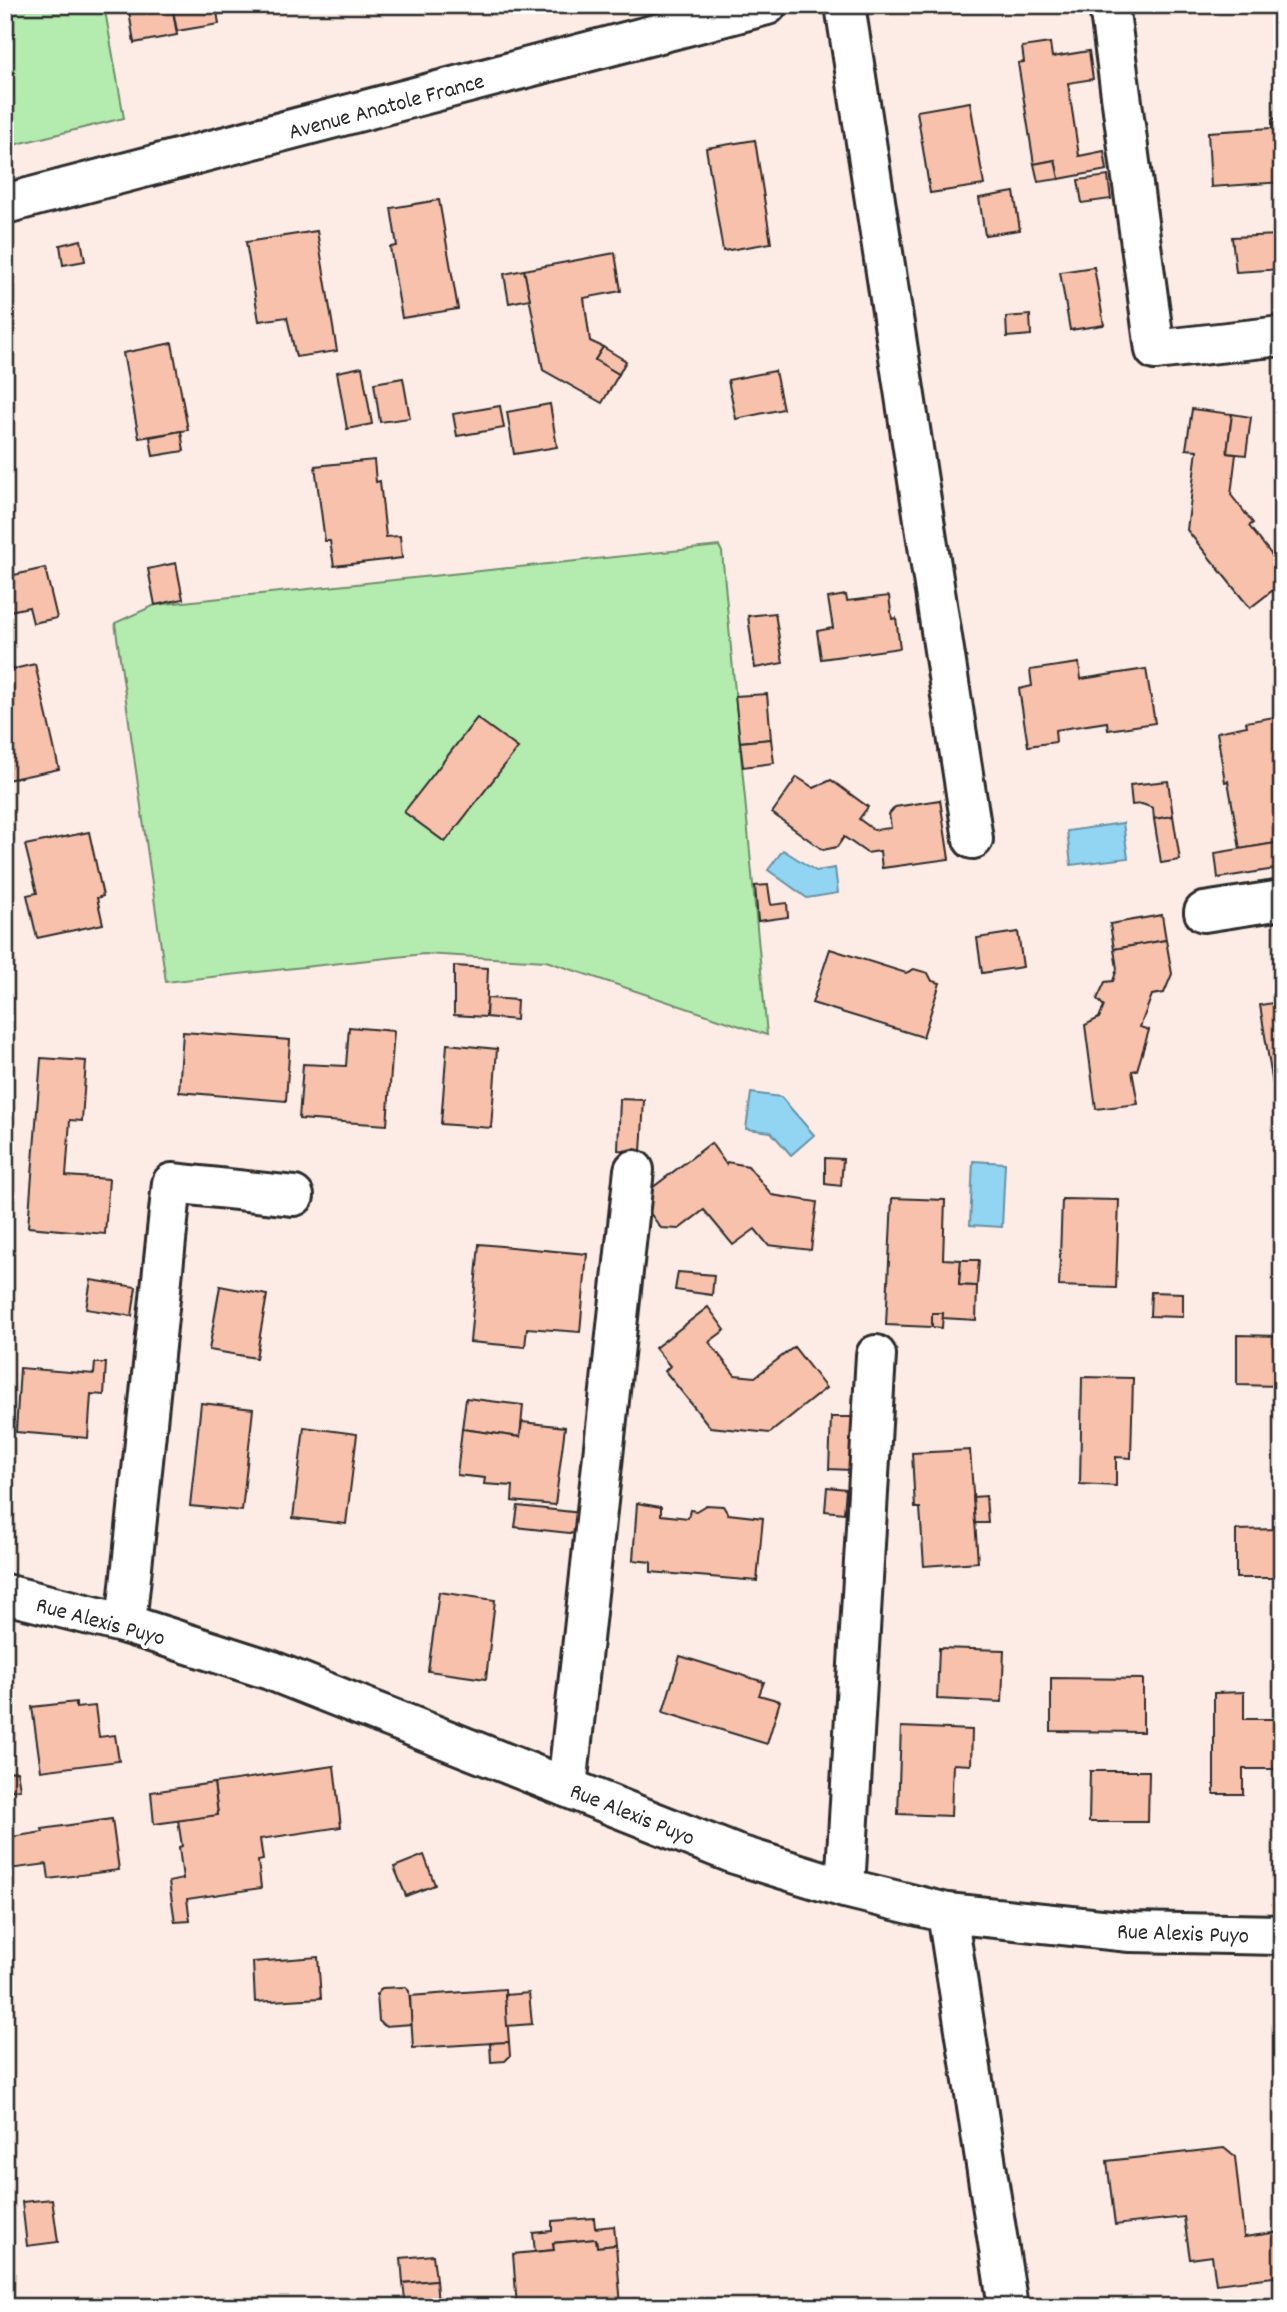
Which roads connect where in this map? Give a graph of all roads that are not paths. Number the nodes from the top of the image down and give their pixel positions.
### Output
1 (767, 5) edge
2 (845, 5) edge
3 (1109, 5) edge
4 (5, 204) edge
5 (1282, 336) edge
6 (973, 839) dead end
7 (1282, 900) edge
8 (1204, 912) dead end
9 (634, 1170) dead end
10 (294, 1196) dead end
11 (876, 1354) dead end
12 (5, 1594) edge
13 (126, 1624) junction
14 (567, 1787) junction
15 (845, 1888) junction
16 (947, 1913) junction
17 (1282, 1935) edge
18 (1008, 2307) edge

1 - 4 street, Avenue Anatole France
2 - 6 street
3 - 5 street
7 - 8 street
9 - 14 street
10 - 13 street
11 - 15 street
12 - 13 street, Rue Alexis Puyo
13 - 14 street, Rue Alexis Puyo
14 - 15 street, Rue Alexis Puyo
15 - 16 street, Rue Alexis Puyo
16 - 17 street, Rue Alexis Puyo
16 - 18 street

